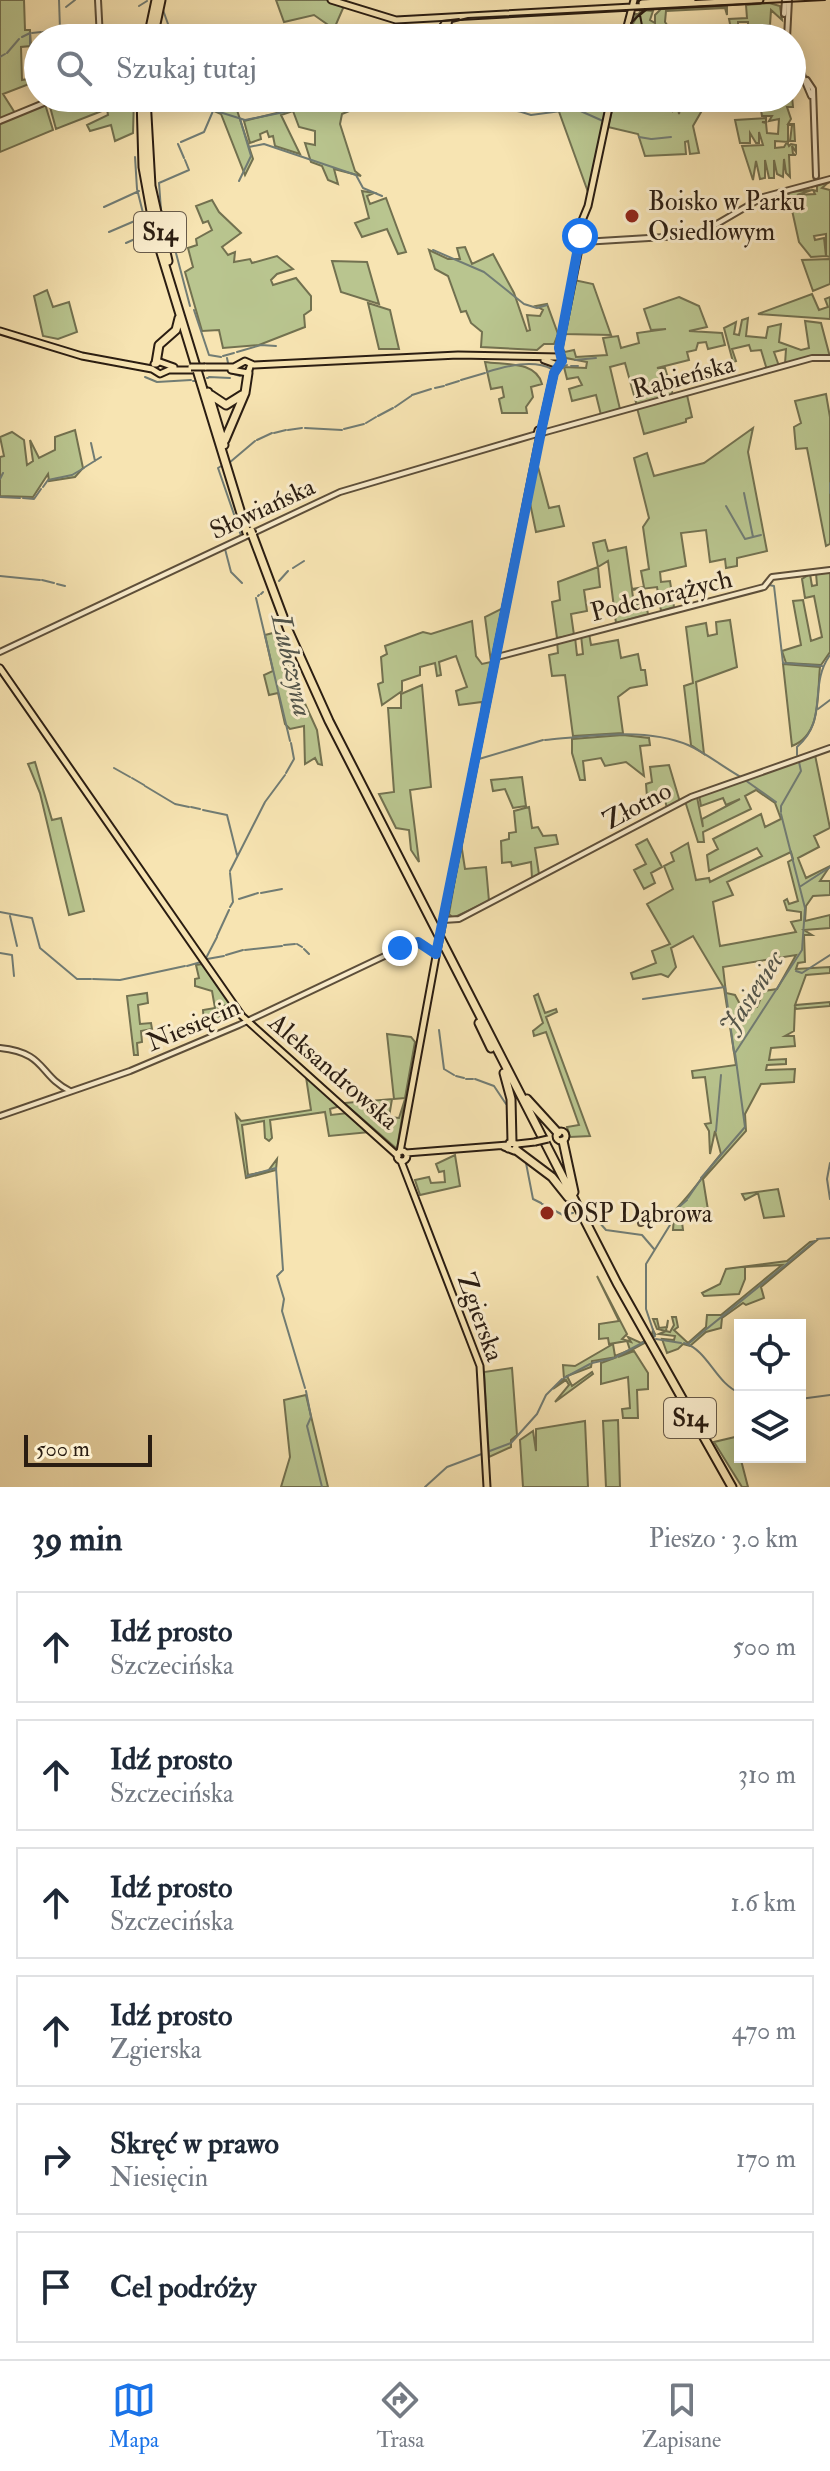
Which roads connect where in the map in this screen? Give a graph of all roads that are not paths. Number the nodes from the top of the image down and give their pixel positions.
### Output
1 (98, 0) edge
2 (159, 0) edge
3 (331, 0) edge
4 (692, 0) edge
5 (760, 0) edge
6 (787, 0) edge
7 (632, 3) edge
8 (99, 24) edge
9 (153, 24) edge
10 (627, 24) edge
11 (786, 24) edge
12 (806, 78) edge
13 (24, 111) edge
14 (144, 112) edge
15 (608, 112) edge
16 (0, 121) edge
17 (144, 148) junction
18 (814, 178) junction
19 (829, 179) edge
20 (582, 240) junction
21 (178, 311) junction
22 (0, 331) edge
23 (191, 351) junction
24 (830, 358) edge
25 (555, 360) junction
26 (160, 366) junction
27 (245, 369) junction
28 (207, 389) junction
29 (540, 433) junction
30 (226, 451) junction
31 (227, 463) junction
32 (249, 534) junction
33 (830, 570) edge
34 (0, 653) edge
35 (497, 657) junction
36 (0, 666) edge
37 (830, 748) edge
38 (443, 920) junction
39 (437, 953) junction
40 (246, 1020) junction
41 (0, 1048) edge
42 (504, 1073) junction
43 (514, 1082) junction
44 (70, 1091) junction
45 (0, 1116) edge
46 (555, 1137) junction
47 (513, 1146) junction
48 (402, 1155) junction
49 (568, 1197) junction
50 (578, 1206) junction
51 (640, 1214) dead end
52 (641, 1223) dead end
53 (644, 1338) junction
54 (487, 1487) edge
55 (729, 1487) edge

1 - 8 street
2 - 9 highway
3 - 7 main road
4 - 7 main road
5 - 7 main road
6 - 11 street
7 - 10 main road
12 - 18 street
13 - 16 street
14 - 17 highway, S14
15 - 20 main road
17 - 21 highway, S14
17 - 28 highway, S14
18 - 19 street
18 - 20 street
20 - 25 main road, Zgierska
21 - 23 highway, S14
21 - 26 highway
22 - 26 main road
23 - 26 highway
23 - 31 highway, S14
24 - 29 street, Rąbieńska
25 - 27 main road
25 - 29 main road, Zgierska
26 - 27 main road, bridge
27 - 28 highway
27 - 30 highway
28 - 30 highway, S14
29 - 34 street, Słowiańska
29 - 35 main road, Zgierska
30 - 31 highway, S14
31 - 32 highway, S14
32 - 42 highway, S14
32 - 43 highway, S14
33 - 35 street, Podchorążych
35 - 38 main road, Zgierska
36 - 40 main road, Aleksandrowska
37 - 38 street, Złotno
38 - 39 main road, Zgierska, bridge
39 - 40 street, Niesięcin
39 - 48 main road, Zgierska
40 - 44 street, Niesięcin
40 - 48 main road, Aleksandrowska
41 - 44 street
42 - 47 highway
42 - 49 highway, S14
43 - 46 highway
43 - 50 highway, S14
44 - 45 street, Niesięcin
46 - 47 main road, bridge
46 - 50 highway
47 - 48 main road
47 - 49 highway
48 - 54 main road, Zgierska
49 - 53 highway, S14
50 - 53 highway, S14
51 - 52 street
53 - 55 highway, S14

